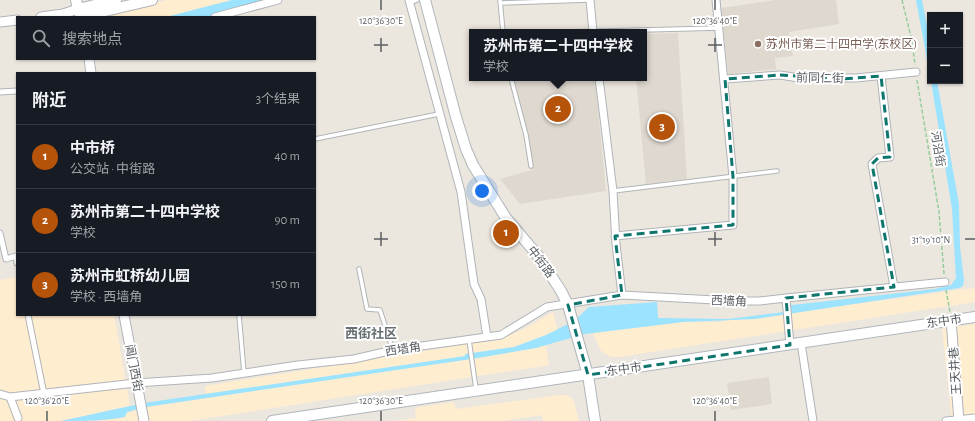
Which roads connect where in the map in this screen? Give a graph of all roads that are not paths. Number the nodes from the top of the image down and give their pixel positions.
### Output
1 (116, 0) edge
2 (152, 0) edge
3 (278, 0) edge
4 (425, 0) edge
5 (589, 0) edge
6 (716, 0) edge
7 (412, 1) edge
8 (500, 2) edge
9 (78, 11) edge
10 (48, 16) edge
11 (219, 16) edge
12 (16, 20) edge
13 (0, 22) edge
14 (719, 28) junction
15 (503, 29) edge
16 (593, 29) edge
17 (647, 30) edge
18 (89, 60) edge
19 (91, 72) edge
20 (916, 72) road end
21 (881, 76) junction
22 (725, 79) junction
23 (511, 81) edge
24 (599, 81) edge
25 (16, 91) edge
26 (0, 92) edge
27 (440, 114) junction
28 (316, 140) edge
29 (530, 166) dead end
30 (777, 171) dead end
31 (733, 177) junction
32 (613, 191) junction
33 (0, 233) edge
34 (616, 236) junction
35 (1, 247) edge
36 (16, 256) edge
37 (360, 269) dead end
38 (945, 282) road end
39 (894, 287) junction
40 (622, 295) junction
41 (786, 300) junction
42 (570, 309) junction
43 (28, 316) edge
44 (124, 316) edge
45 (239, 316) edge
46 (975, 317) edge
47 (952, 320) junction
48 (487, 337) junction
49 (468, 340) junction
50 (801, 343) junction
51 (790, 345) junction
52 (393, 350) junction
53 (244, 373) junction
54 (588, 375) junction
55 (136, 383) junction
56 (476, 389) junction
57 (0, 394) edge
58 (44, 394) junction
59 (10, 397) junction
60 (319, 418) edge
61 (975, 418) edge
62 (18, 420) edge
63 (959, 420) edge
64 (144, 421) edge
65 (272, 421) edge
66 (594, 421) edge
67 (813, 421) edge
68 (946, 421) edge

1 - 9 main road
2 - 9 main road
3 - 11 street
4 - 42 main road, 中街路
5 - 8 lane
5 - 16 street
6 - 14 street
7 - 27 street
8 - 15 lane
9 - 10 street
12 - 13 street
14 - 17 lane
14 - 22 street
18 - 19 street
20 - 21 street, 前同仁街
21 - 22 street, 前同仁街
21 - 39 street
22 - 31 street
23 - 29 lane
24 - 32 street
25 - 26 street
27 - 28 lane
27 - 48 street
30 - 31 lane
31 - 32 lane
31 - 34 street
32 - 34 street
33 - 35 street
34 - 40 street
35 - 36 street
37 - 52 lane
38 - 39 street, 西墙角
39 - 41 street, 西墙角
40 - 41 street, 西墙角
40 - 42 street, 西墙角
41 - 51 street
42 - 48 street, 西墙角
42 - 54 main road, 中街路
43 - 58 street
44 - 55 street, 阊门西街
45 - 53 lane
46 - 47 main road, 东中市
47 - 50 main road, 东中市
47 - 63 street, 王天井巷
48 - 49 street, 西墙角
49 - 52 street, 西墙角
49 - 56 lane
50 - 51 main road, 东中市
50 - 67 street
51 - 54 main road, 东中市
52 - 53 street, 西墙角
53 - 55 street, 西墙角
54 - 56 main road, 东中市
54 - 66 main road, 中街路
55 - 58 street, 西墙角
55 - 64 street, 阊门西街
56 - 60 main road, 东中市
57 - 59 street
58 - 59 street, 西墙角
59 - 62 street
60 - 65 main road, 东中市
61 - 63 street
63 - 68 street

